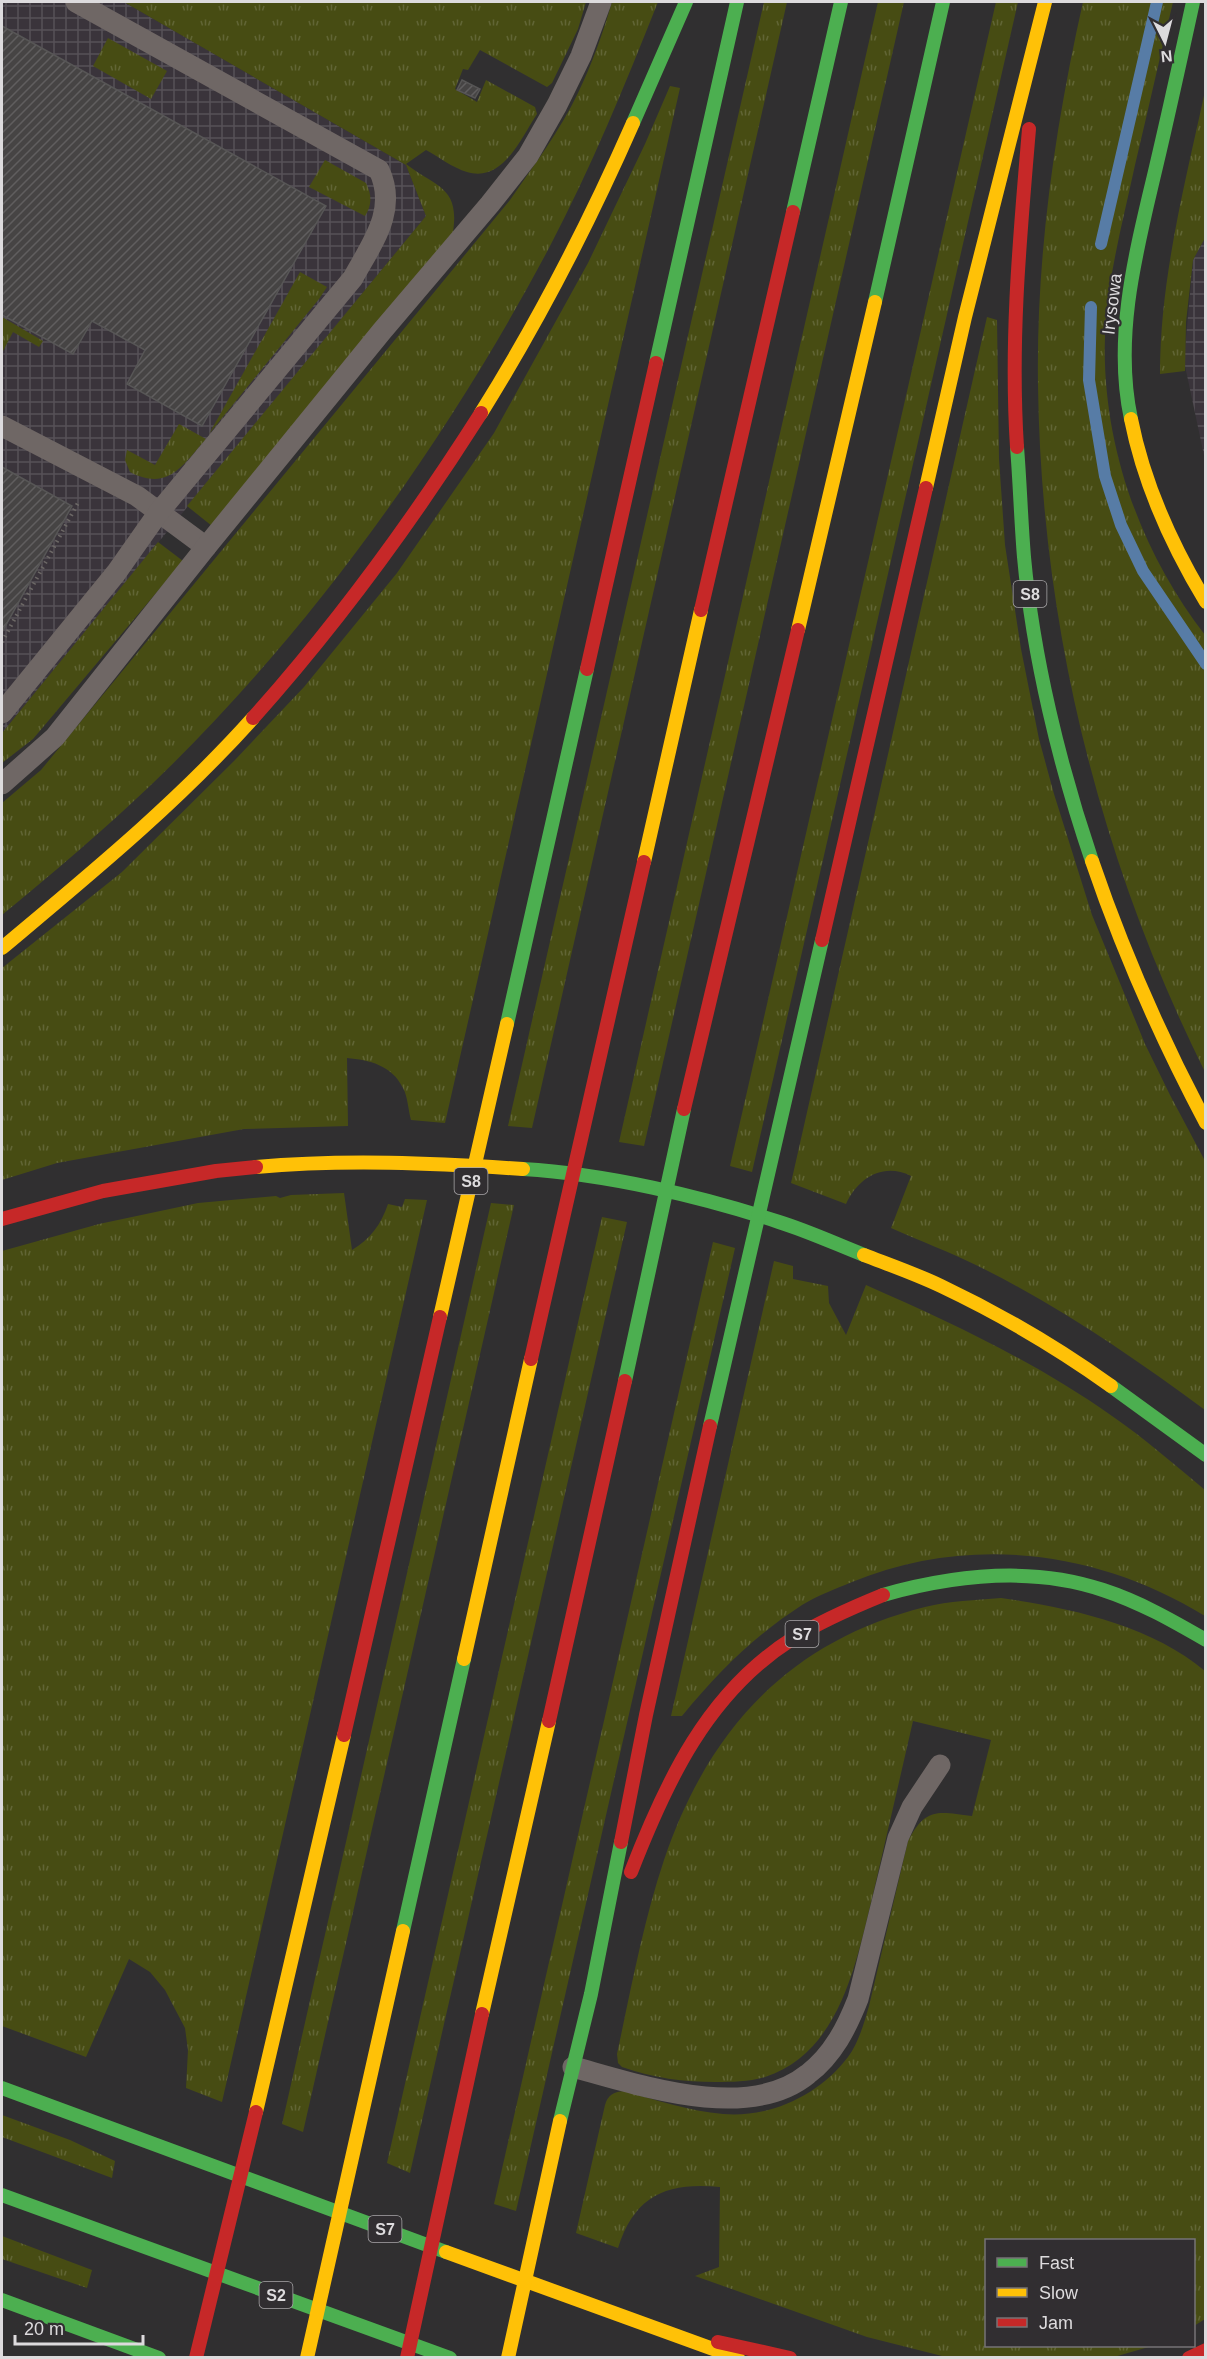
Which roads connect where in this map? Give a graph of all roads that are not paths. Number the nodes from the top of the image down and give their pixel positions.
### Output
1 (76, 2) edge
2 (601, 2) edge
3 (686, 2) edge
4 (737, 2) edge
5 (841, 2) edge
6 (943, 2) edge
7 (1045, 2) edge
8 (1193, 2) edge
9 (1037, 34) junction
10 (2, 426) edge
11 (159, 512) junction
12 (206, 547) junction
13 (1206, 602) edge
14 (2, 713) edge
15 (2, 784) edge
16 (2, 948) edge
17 (1206, 1123) edge
18 (2, 1219) edge
19 (1206, 1455) edge
20 (1206, 1640) edge
21 (940, 1765) dead end
22 (591, 1994) junction
23 (573, 2067) junction
24 (2, 2088) edge
25 (2, 2195) edge
26 (2, 2300) edge
27 (646, 2326) junction
28 (1206, 2350) edge
29 (159, 2358) edge
30 (196, 2358) edge
31 (307, 2358) edge
32 (406, 2358) edge
33 (450, 2358) edge
34 (508, 2358) edge
35 (738, 2358) edge
36 (790, 2358) edge
37 (1189, 2358) edge

1 - 11 lane
2 - 12 lane
3 - 16 main road
4 - 30 main road, S8
5 - 31 main road
6 - 32 main road
7 - 9 main road, S8
8 - 13 main road, Irysowa
9 - 17 main road, S8
9 - 22 main road
10 - 11 lane
11 - 12 lane
11 - 14 lane
12 - 15 lane
18 - 19 main road
20 - 22 main road, S7
21 - 23 lane
22 - 23 main road, S7
23 - 34 main road, S7
24 - 27 main road, S7
25 - 33 main road, S2
26 - 29 main road
27 - 35 main road
27 - 36 main road, S7
28 - 37 main road

